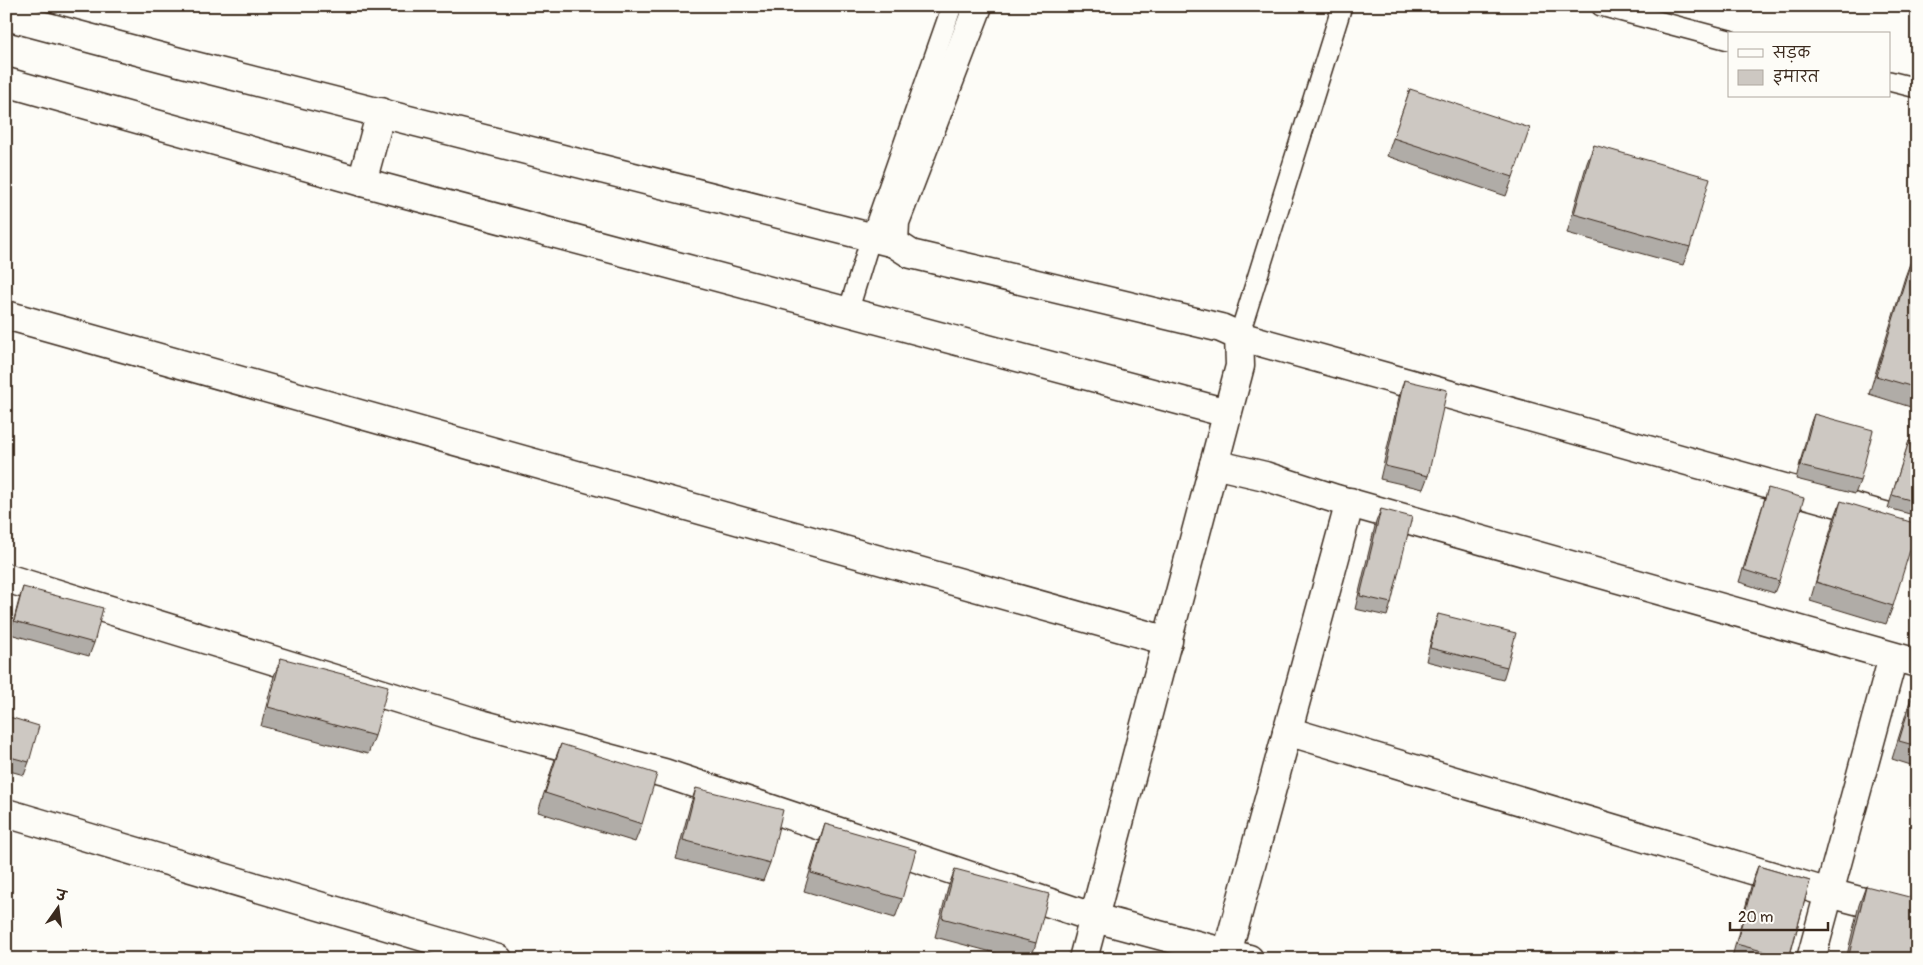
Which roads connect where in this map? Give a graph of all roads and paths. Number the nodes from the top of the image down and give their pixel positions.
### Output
1 (952, 6) edge
2 (978, 6) edge
3 (1342, 6) edge
4 (1601, 6) edge
5 (6, 16) edge
6 (1728, 40) edge
7 (1890, 81) edge
8 (6, 82) edge
9 (1917, 88) edge
10 (381, 112) junction
11 (362, 182) junction
12 (882, 240) junction
13 (848, 312) junction
14 (6, 315) edge
15 (1239, 336) junction
16 (1227, 413) junction
17 (1214, 464) junction
18 (1350, 502) junction
19 (1917, 525) edge
20 (6, 578) edge
21 (1168, 641) junction
22 (1905, 660) edge
23 (1287, 731) junction
24 (6, 813) edge
25 (1829, 892) junction
26 (1917, 916) edge
27 (1095, 918) junction
28 (1238, 956) edge
29 (498, 959) edge
30 (1083, 959) edge
31 (1811, 959) edge

1 - 12 lane
2 - 12 street
3 - 15 lane
4 - 6 lane
5 - 10 street
7 - 9 lane
8 - 11 street
10 - 11 street
10 - 12 street
11 - 13 street
12 - 13 lane
12 - 15 street
13 - 16 street
14 - 21 street
15 - 16 street
15 - 19 street
16 - 17 street
17 - 18 street
17 - 21 street
18 - 22 street
18 - 23 street
20 - 27 street
21 - 27 street
22 - 25 street
23 - 25 street
23 - 28 street
24 - 29 street
25 - 26 street
25 - 31 street
27 - 28 street
27 - 30 street

